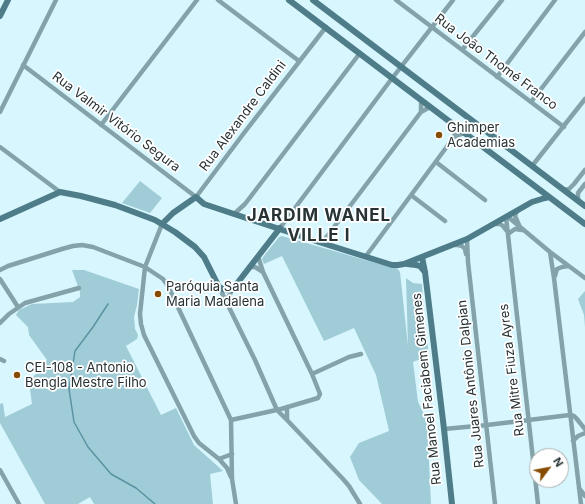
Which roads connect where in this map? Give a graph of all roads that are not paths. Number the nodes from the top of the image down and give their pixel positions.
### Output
1 (8, 0) edge
2 (56, 0) edge
3 (197, 0) edge
4 (218, 0) edge
5 (290, 0) edge
6 (312, 0) edge
7 (453, 0) edge
8 (502, 0) edge
9 (555, 0) edge
10 (398, 1) edge
11 (0, 16) edge
12 (326, 27) junction
13 (432, 27) junction
14 (585, 32) edge
15 (462, 50) junction
16 (360, 54) junction
17 (299, 61) junction
18 (23, 65) junction
19 (401, 67) junction
20 (497, 76) junction
21 (392, 78) junction
22 (585, 99) edge
23 (421, 100) junction
24 (531, 102) junction
25 (430, 107) junction
26 (0, 112) edge
27 (421, 112) junction
28 (101, 125) junction
29 (456, 126) junction
30 (564, 127) junction
31 (464, 133) junction
32 (454, 137) junction
33 (0, 147) edge
34 (436, 162) junction
35 (532, 166) junction
36 (585, 170) edge
37 (585, 184) edge
38 (535, 187) junction
39 (564, 190) junction
40 (60, 192) junction
41 (411, 195) junction
42 (549, 197) junction
43 (196, 198) junction
44 (485, 200) dead end
45 (578, 201) junction
46 (532, 202) junction
47 (557, 203) junction
48 (245, 204) junction
49 (585, 206) edge
50 (518, 210) junction
51 (174, 213) junction
52 (234, 214) junction
53 (507, 216) junction
54 (247, 218) junction
55 (0, 219) edge
56 (286, 220) junction
57 (585, 220) edge
58 (445, 221) dead end
59 (162, 224) junction
60 (267, 224) junction
61 (493, 224) junction
62 (585, 224) edge
63 (280, 228) junction
64 (522, 230) junction
65 (175, 232) junction
66 (292, 233) junction
67 (508, 234) junction
68 (270, 241) junction
69 (464, 241) junction
70 (322, 243) junction
71 (454, 245) junction
72 (465, 249) junction
73 (550, 252) junction
74 (258, 256) junction
75 (366, 256) junction
76 (422, 257) junction
77 (559, 259) junction
78 (468, 262) junction
79 (552, 262) junction
80 (404, 264) junction
81 (569, 266) junction
82 (145, 267) junction
83 (249, 267) junction
84 (557, 269) junction
85 (0, 270) edge
86 (263, 272) junction
87 (425, 272) junction
88 (0, 278) edge
89 (554, 278) junction
90 (585, 278) edge
91 (219, 287) junction
92 (79, 288) dead end
93 (232, 290) junction
94 (228, 305) junction
95 (18, 307) junction
96 (0, 323) edge
97 (361, 354) dead end
98 (312, 374) junction
99 (569, 406) junction
100 (287, 407) junction
101 (277, 410) junction
102 (570, 415) junction
103 (231, 420) junction
104 (287, 420) junction
105 (529, 420) junction
106 (578, 420) junction
107 (487, 425) junction
108 (444, 429) junction
109 (585, 429) edge
110 (585, 433) edge
111 (573, 441) junction
112 (232, 454) junction
113 (220, 459) junction
114 (0, 470) edge
115 (1, 476) edge
116 (232, 479) junction
117 (578, 488) junction
118 (585, 496) edge
119 (19, 504) edge
120 (236, 504) edge
121 (360, 504) edge
122 (452, 504) edge
123 (495, 504) edge
124 (538, 504) edge
125 (580, 504) edge

1 - 11 street
2 - 18 street
3 - 28 street
4 - 17 street
5 - 12 street
6 - 19 street
7 - 13 street
8 - 15 street
9 - 20 street
10 - 13 street, Rua João Thomé Franco
12 - 16 street
12 - 17 street, Rua Alexandre Caldini
13 - 15 street, Rua João Thomé Franco
13 - 19 street
14 - 24 street
15 - 20 street, Rua João Thomé Franco
16 - 21 street
16 - 48 street
17 - 43 street, Rua Alexandre Caldini
18 - 26 street
18 - 28 street, Rua Valmir Vitório Segura
19 - 21 street
19 - 35 street
20 - 24 street, Rua João Thomé Franco
21 - 23 street
21 - 56 street
22 - 30 street
23 - 25 street
23 - 27 street
24 - 30 street, Rua João Thomé Franco
25 - 27 street
25 - 29 street
27 - 70 street
28 - 43 street, Rua Valmir Vitório Segura
29 - 31 street
29 - 32 street
30 - 35 street
31 - 32 street
31 - 38 street
32 - 34 street
33 - 40 street
34 - 41 street
34 - 44 street
35 - 39 street
36 - 39 street
37 - 45 street
38 - 42 street
38 - 46 street
39 - 45 street
40 - 55 street
40 - 59 street
41 - 58 street
41 - 75 street
42 - 46 street
42 - 47 street
43 - 51 street, Rua Alexandre Caldini
43 - 52 street
45 - 49 street
46 - 50 street
47 - 57 street
47 - 62 street
48 - 52 street
48 - 54 street
50 - 53 street
50 - 64 street
51 - 59 street, Rua Alexandre Caldini
51 - 65 street
52 - 54 street
53 - 61 street
53 - 64 street
53 - 67 street, Rua Mitre Fiuza Ayres
54 - 60 street
56 - 63 street
56 - 66 street
59 - 65 street
59 - 82 street, Rua Alexandre Caldini
60 - 63 street
60 - 68 street
61 - 67 street
61 - 69 street
63 - 66 street
63 - 68 street
64 - 67 street
64 - 73 street
65 - 91 street
66 - 70 street
67 - 105 street, Rua Mitre Fiuza Ayres
68 - 74 street
69 - 71 street
69 - 72 street, Rua Juares Antônio Dalpian
69 - 78 street, Rua Juares Antônio Dalpian
70 - 75 street
71 - 72 street
71 - 76 street
72 - 78 street, Rua Juares Antônio Dalpian
73 - 77 street
73 - 79 street
74 - 83 street
74 - 86 street
75 - 80 street
76 - 80 street
76 - 87 street, Rua Manoel Faciabem Gimenes
77 - 79 street
77 - 81 street
77 - 84 street
78 - 107 street, Rua Juares Antônio Dalpian
79 - 89 street
80 - 87 street
81 - 84 street
81 - 90 street
82 - 85 street
82 - 103 street
82 - 113 street, Rua Alexandre Caldini
83 - 86 street
83 - 93 street
84 - 89 street
86 - 98 street
87 - 108 street, Rua Manoel Faciabem Gimenes
88 - 95 street
89 - 99 street
91 - 93 street
91 - 94 street
92 - 95 street
93 - 94 street
94 - 101 street
95 - 96 street
97 - 98 street
98 - 100 street
99 - 102 street
99 - 106 street
100 - 101 street
100 - 104 street
101 - 103 street
101 - 104 street
102 - 105 street
102 - 106 street
102 - 111 street
103 - 112 street
104 - 121 street
105 - 107 street
105 - 124 street, Rua Mitre Fiuza Ayres
106 - 109 street
107 - 108 street
107 - 123 street, Rua Juares Antônio Dalpian
108 - 122 street, Rua Manoel Faciabem Gimenes
110 - 111 street
111 - 117 street
112 - 113 street
112 - 116 street
113 - 116 street, Rua Alexandre Caldini
114 - 115 street
115 - 119 street
116 - 120 street
117 - 118 street
117 - 125 street

